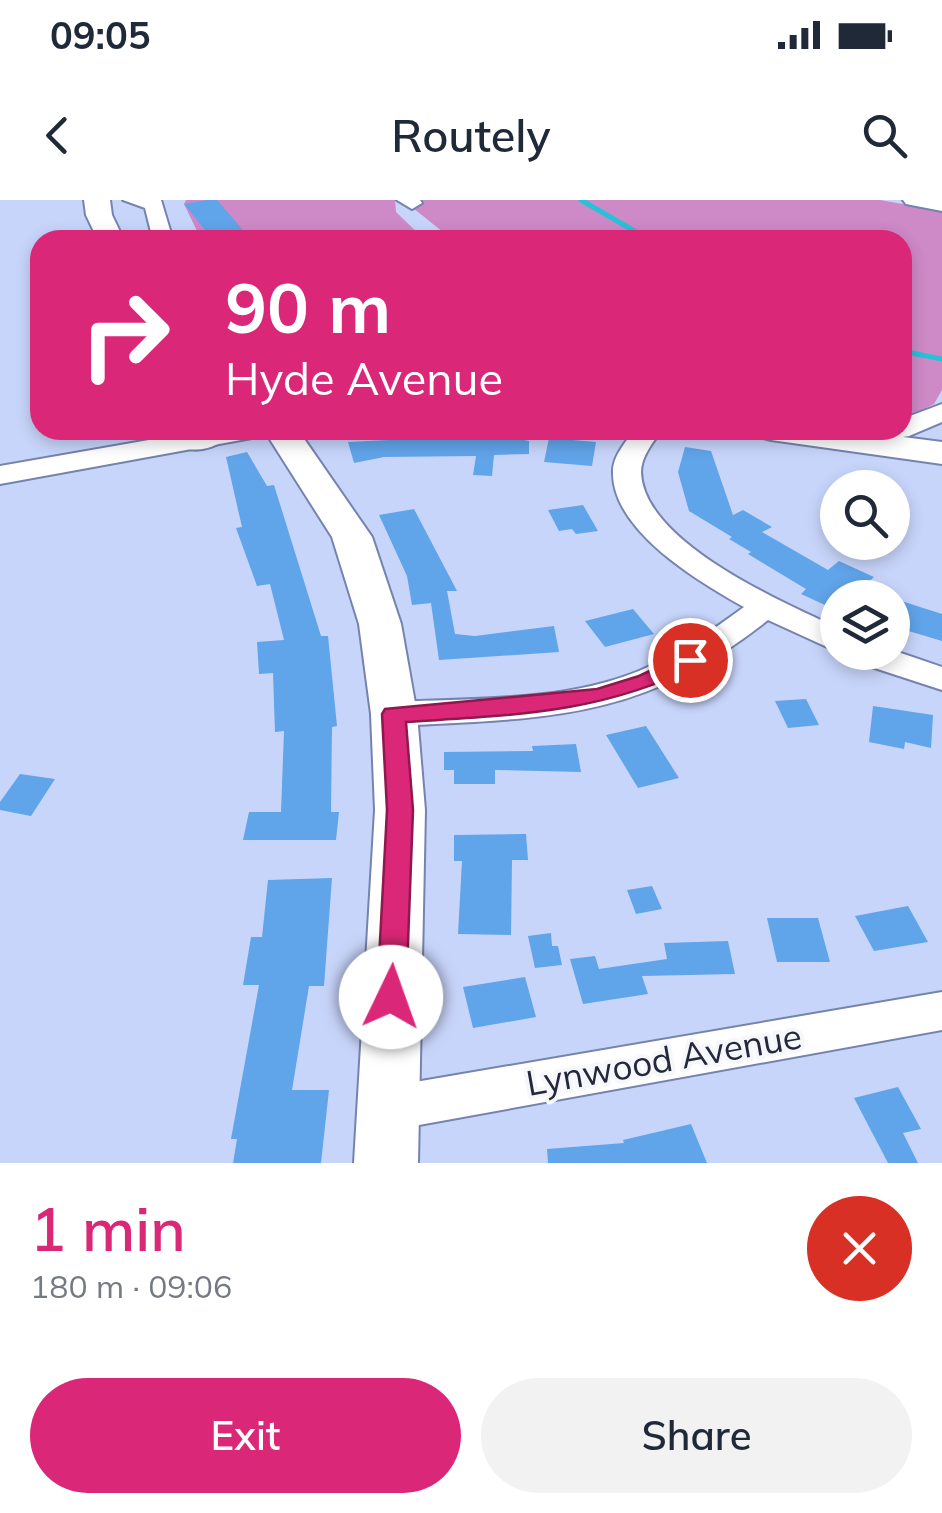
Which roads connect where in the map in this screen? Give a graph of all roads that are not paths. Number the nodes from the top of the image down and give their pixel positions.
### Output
1 (98, 200) edge
2 (133, 200) edge
3 (913, 200) edge
4 (942, 206) edge
5 (107, 230) edge
6 (160, 230) edge
7 (942, 412) edge
8 (912, 425) edge
9 (176, 440) edge
10 (288, 440) edge
11 (641, 440) edge
12 (859, 440) edge
13 (942, 453) edge
14 (92, 461) junction
15 (0, 475) edge
16 (0, 490) edge
17 (764, 607) junction
18 (820, 633) edge
19 (910, 669) edge
20 (942, 680) edge
21 (394, 714) junction
22 (942, 1010) edge
23 (386, 1110) junction
24 (386, 1163) edge

1 - 5 main road
2 - 6 street
3 - 4 street
7 - 8 street
9 - 14 street
10 - 21 main road
11 - 17 street
12 - 13 main road
14 - 15 street
14 - 16 street
17 - 18 street
17 - 21 street
19 - 20 street
21 - 23 main road
22 - 23 street, Lynwood Avenue
23 - 24 main road

